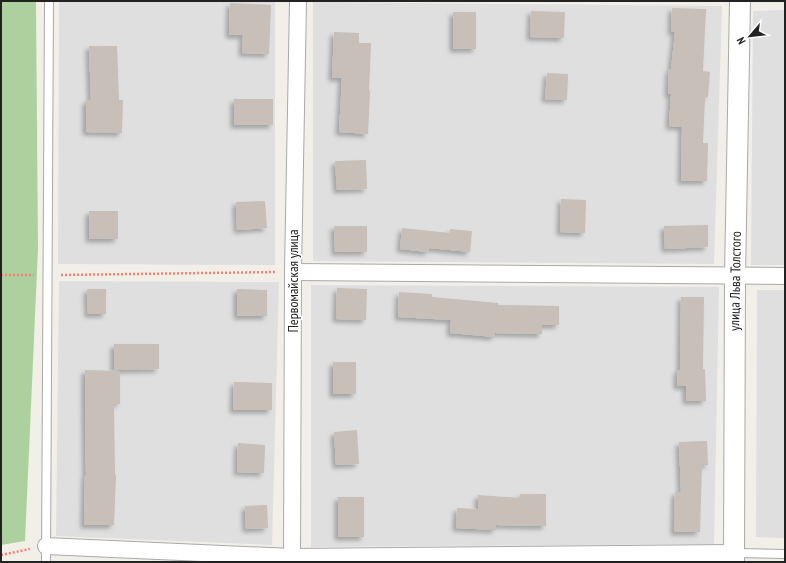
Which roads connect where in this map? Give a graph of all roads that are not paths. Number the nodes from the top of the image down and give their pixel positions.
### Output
1 (49, 1) edge
2 (298, 1) edge
3 (740, 1) edge
4 (293, 272) junction
5 (735, 276) junction
6 (785, 276) edge
7 (46, 546) junction
8 (785, 554) edge
9 (734, 557) edge
10 (292, 559) edge
11 (46, 562) edge

1 - 7 lane
2 - 4 street, Первомайская улица
3 - 5 street, улица Льва Толстого
4 - 5 street
4 - 10 street, Первомайская улица
5 - 6 street
5 - 9 street, улица Льва Толстого
7 - 10 street
7 - 11 lane
8 - 9 lane
9 - 10 street

